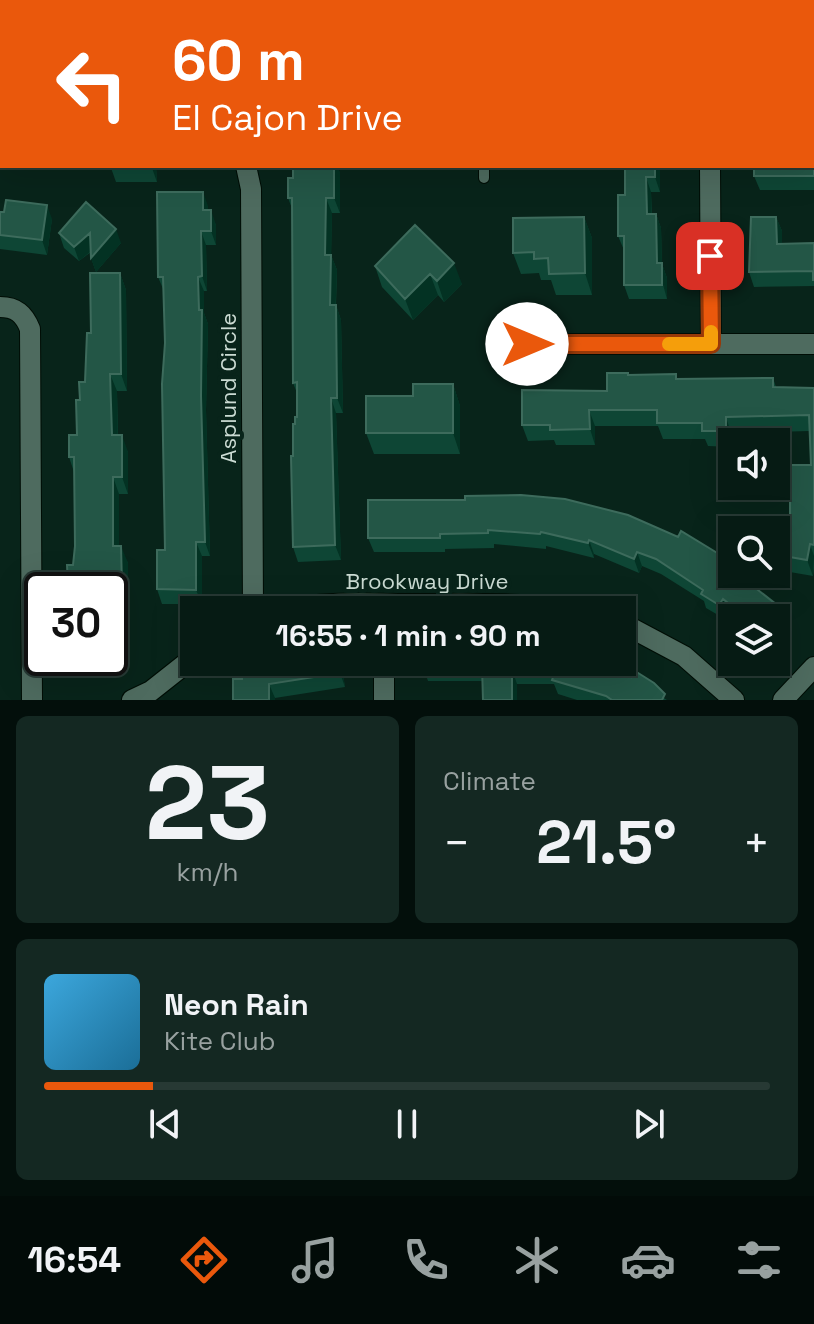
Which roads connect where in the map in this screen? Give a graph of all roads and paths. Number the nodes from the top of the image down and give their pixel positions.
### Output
1 (246, 168) edge
2 (710, 168) edge
3 (0, 307) edge
4 (496, 344) dead end
5 (711, 344) junction
6 (814, 344) edge
7 (253, 596) edge
8 (636, 630) edge
9 (814, 667) edge
10 (180, 668) edge
11 (384, 676) edge
12 (32, 700) edge
13 (132, 700) edge
14 (384, 700) edge
15 (734, 700) edge
16 (783, 700) edge

1 - 7 street, Asplund Circle
2 - 5 street
3 - 12 street
4 - 5 street
5 - 6 street
8 - 15 street
9 - 16 street
10 - 13 street
11 - 14 street

